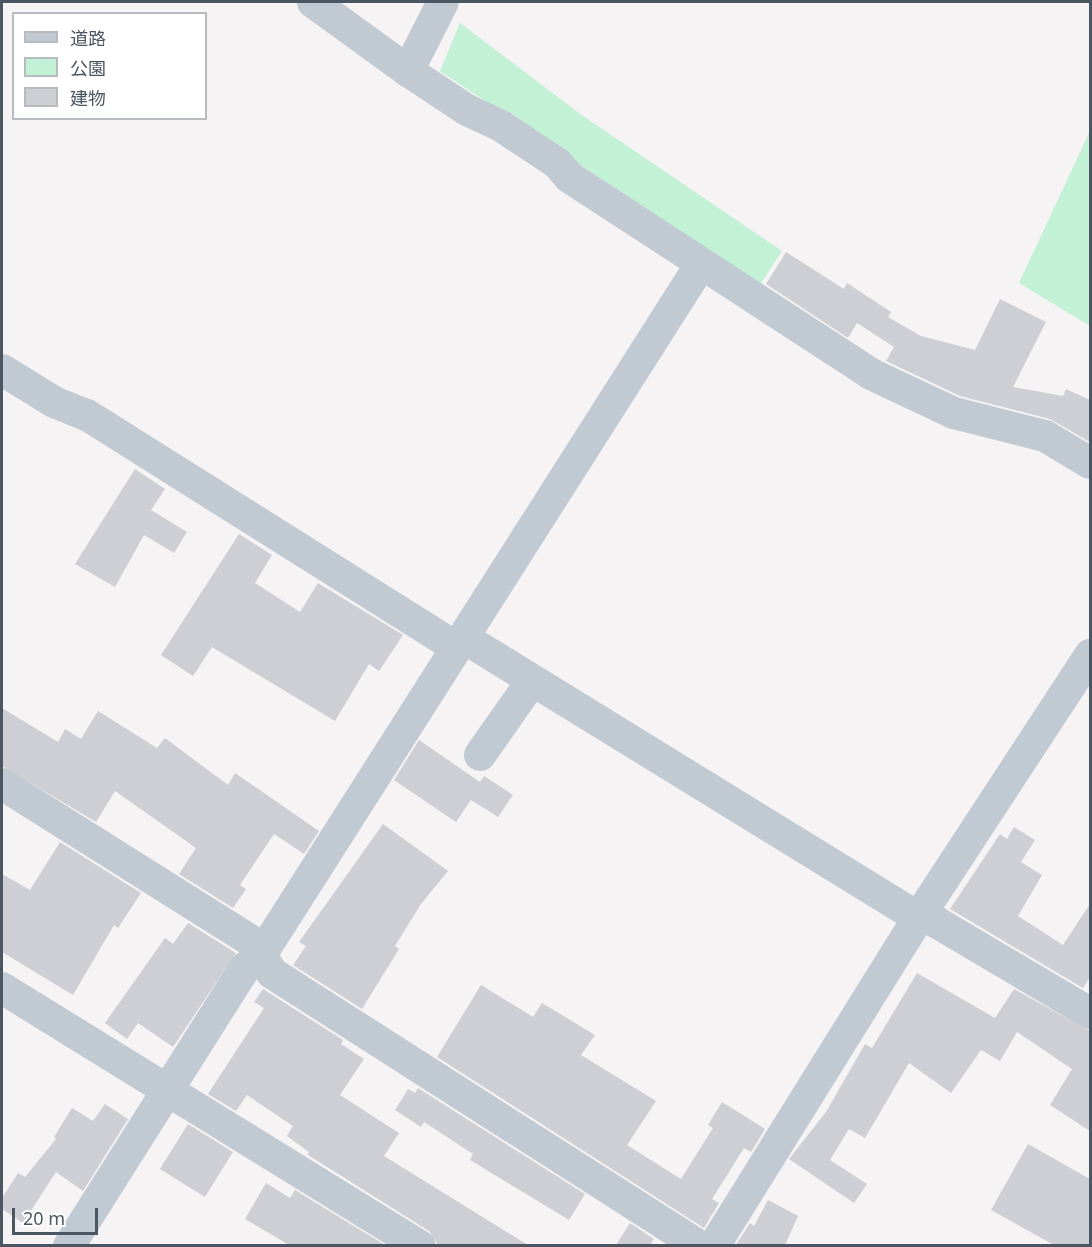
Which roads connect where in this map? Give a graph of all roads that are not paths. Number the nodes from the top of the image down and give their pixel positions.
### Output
1 (313, 2) edge
2 (442, 2) edge
3 (408, 71) junction
4 (701, 264) junction
5 (2, 370) edge
6 (1090, 463) edge
7 (460, 643) junction
8 (1090, 654) edge
9 (532, 681) junction
10 (480, 756) dead end
11 (2, 784) edge
12 (920, 915) junction
13 (261, 955) junction
14 (2, 988) edge
15 (1090, 1013) edge
16 (169, 1089) junction
17 (69, 1245) edge
18 (420, 1245) edge
19 (699, 1245) edge
20 (714, 1245) edge

1 - 3 street
2 - 3 street
3 - 4 street
4 - 6 street
4 - 7 street
5 - 7 street
7 - 9 street
7 - 13 street
8 - 12 street
9 - 10 street
9 - 12 street
11 - 13 street
12 - 15 street
12 - 20 street
13 - 16 street
13 - 19 street
14 - 16 street
16 - 17 street
16 - 18 street

